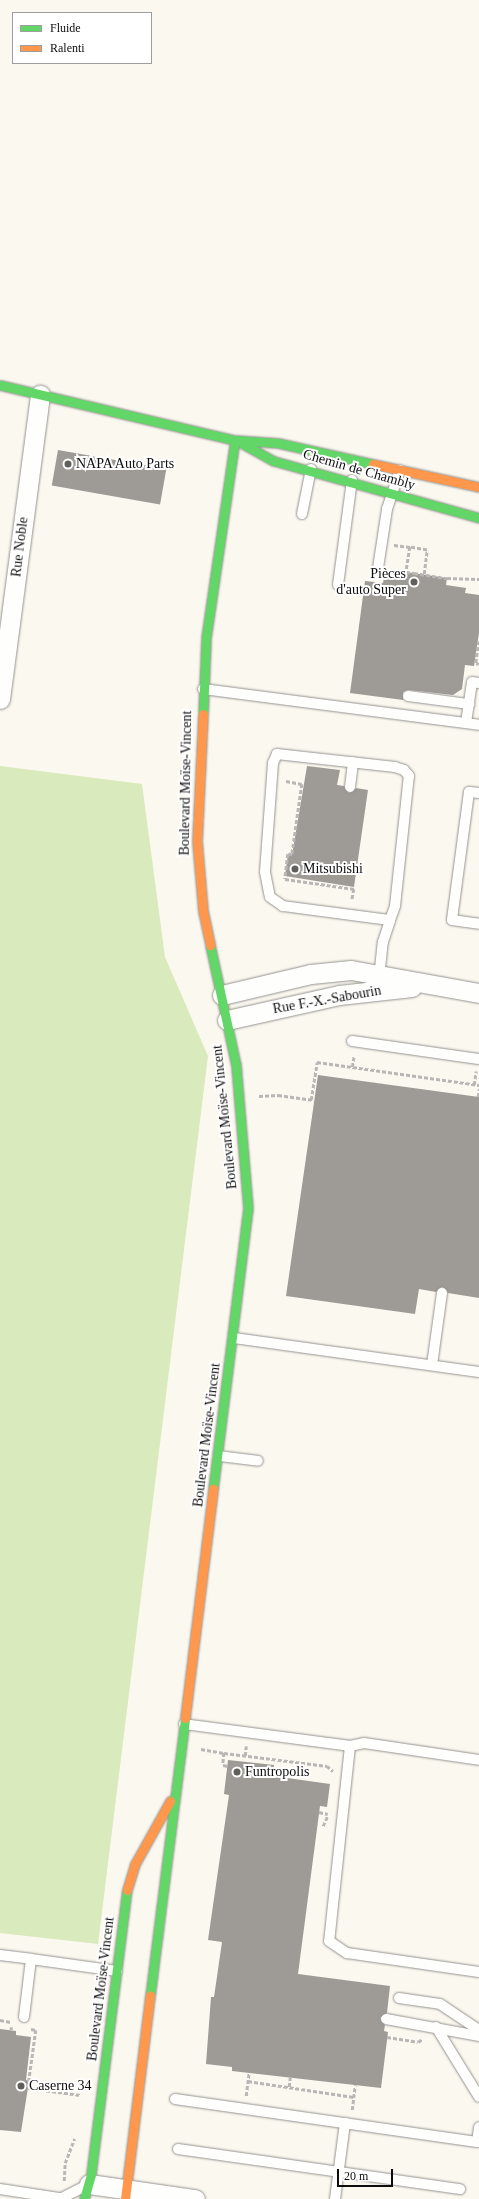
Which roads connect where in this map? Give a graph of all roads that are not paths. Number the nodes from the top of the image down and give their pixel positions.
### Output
1 (0, 385) edge
2 (40, 395) junction
3 (235, 440) junction
4 (316, 452) junction
5 (356, 460) junction
6 (400, 470) junction
7 (311, 471) junction
8 (352, 483) junction
9 (479, 487) edge
10 (392, 494) junction
11 (302, 514) dead end
12 (479, 518) edge
13 (378, 568) dead end
14 (338, 585) dead end
15 (479, 683) edge
16 (202, 689) junction
17 (408, 696) dead end
18 (0, 699) edge
19 (469, 704) junction
20 (466, 723) junction
21 (479, 725) edge
22 (353, 762) junction
23 (350, 787) dead end
24 (479, 793) edge
25 (390, 920) junction
26 (479, 924) edge
27 (379, 982) junction
28 (479, 993) edge
29 (222, 995) junction
30 (227, 1020) junction
31 (352, 1041) dead end
32 (479, 1058) edge
33 (442, 1293) dead end
34 (234, 1338) junction
35 (432, 1365) junction
36 (479, 1372) edge
37 (219, 1456) junction
38 (258, 1461) dead end
39 (184, 1724) junction
40 (350, 1746) junction
41 (479, 1760) edge
42 (175, 1792) junction
43 (0, 1955) edge
44 (31, 1959) junction
45 (117, 1971) junction
46 (479, 1972) edge
47 (399, 1998) dead end
48 (24, 2017) dead end
49 (386, 2019) dead end
50 (436, 2026) junction
51 (479, 2030) edge
52 (479, 2036) edge
53 (479, 2097) edge
54 (175, 2099) dead end
55 (346, 2123) junction
56 (479, 2127) edge
57 (178, 2149) dead end
58 (339, 2172) junction
59 (0, 2189) edge
60 (460, 2189) dead end
61 (86, 2191) edge
62 (126, 2194) edge
63 (64, 2198) edge
64 (195, 2199) edge
65 (336, 2199) edge

1 - 2 street, Chemin de Chambly
2 - 3 street, Chemin de Chambly
2 - 18 street, Rue Noble
3 - 4 street, Chemin de Chambly
3 - 7 street, Chemin de Chambly
3 - 16 street, Boulevard Moïse-Vincent
4 - 5 street, Chemin de Chambly
4 - 7 lane
5 - 6 street, Chemin de Chambly
5 - 8 lane
6 - 9 street, Chemin de Chambly
6 - 10 lane
7 - 8 street, Chemin de Chambly
7 - 11 lane
8 - 10 street, Chemin de Chambly
8 - 14 lane
10 - 12 street, Chemin de Chambly
10 - 13 lane
15 - 19 lane
16 - 20 lane
16 - 29 street, Boulevard Moïse-Vincent
17 - 19 lane
19 - 20 lane
20 - 21 lane
22 - 23 lane
22 - 25 lane
22 - 25 lane
24 - 26 lane
25 - 27 lane
27 - 28 street, Rue F.-X.-Sabourin
27 - 29 street, Rue F.-X.-Sabourin
27 - 30 street, Rue F.-X.-Sabourin
29 - 30 street, Boulevard Moïse-Vincent
30 - 34 street, Boulevard Moïse-Vincent
31 - 32 lane
33 - 35 lane
34 - 35 lane
34 - 37 street, Boulevard Moïse-Vincent
35 - 36 lane
37 - 38 lane
37 - 39 street, Boulevard Moïse-Vincent
39 - 40 lane
39 - 42 street, Boulevard Moïse-Vincent
40 - 41 lane
40 - 46 lane
42 - 45 street, Boulevard Moïse-Vincent
42 - 62 street, Boulevard Moïse-Vincent
43 - 44 lane
44 - 45 lane
44 - 48 lane
45 - 61 street, Boulevard Moïse-Vincent
47 - 51 lane
49 - 50 lane
50 - 52 lane
50 - 53 lane
54 - 55 lane
55 - 56 lane
55 - 58 lane
57 - 58 lane
58 - 60 lane
58 - 65 lane
59 - 63 lane
61 - 62 street
61 - 63 lane
62 - 64 street

